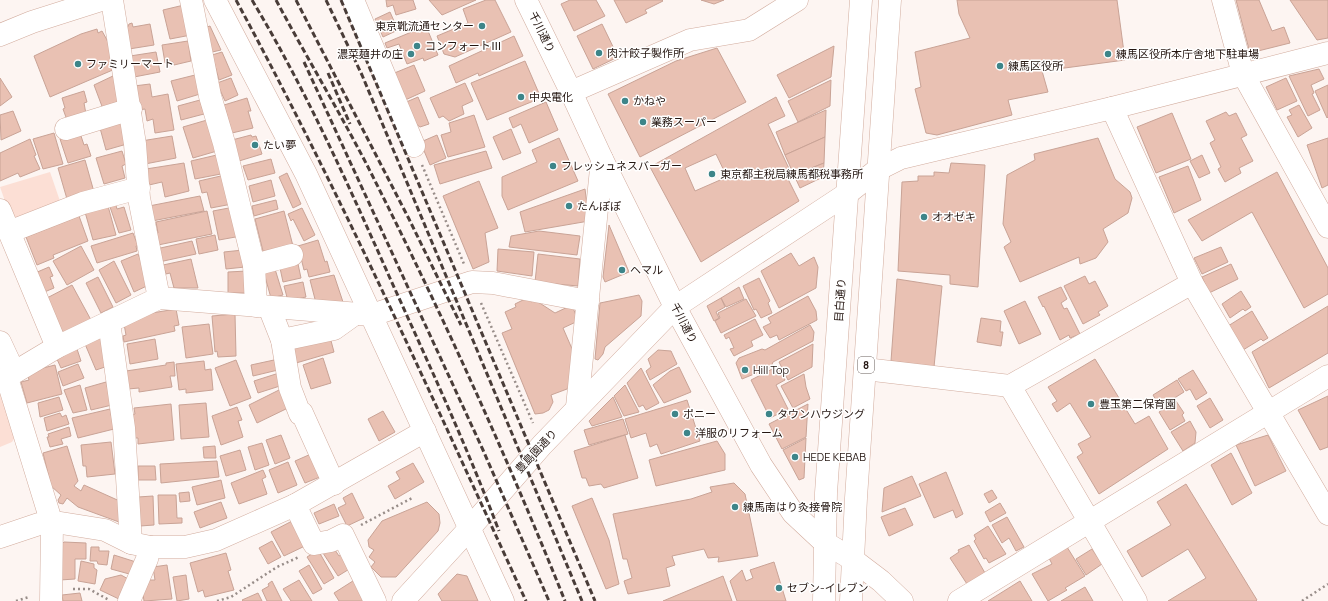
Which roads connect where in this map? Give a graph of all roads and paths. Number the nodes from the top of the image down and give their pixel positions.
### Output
1 (101, 0) edge
2 (112, 0) edge
3 (192, 0) edge
4 (215, 0) edge
5 (353, 0) edge
6 (526, 0) edge
7 (797, 0) edge
8 (861, 0) edge
9 (890, 0) edge
10 (1223, 0) edge
11 (0, 37) edge
12 (1328, 53) edge
13 (1243, 74) junction
14 (571, 92) junction
15 (1112, 108) junction
16 (130, 109) junction
17 (66, 129) dead end
18 (414, 146) dead end
19 (602, 159) junction
20 (877, 170) junction
21 (139, 188) junction
22 (848, 193) junction
23 (0, 210) edge
24 (1328, 227) edge
25 (9, 232) junction
26 (292, 255) dead end
27 (254, 265) junction
28 (1192, 283) junction
29 (158, 298) junction
30 (588, 302) junction
31 (262, 307) junction
32 (675, 307) junction
33 (364, 315) junction
34 (109, 322) junction
35 (282, 340) junction
36 (0, 342) edge
37 (57, 347) junction
38 (865, 369) junction
39 (1328, 376) edge
40 (7, 377) edge
41 (1010, 386) junction
42 (577, 407) junction
43 (1268, 412) junction
44 (426, 431) junction
45 (334, 484) junction
46 (414, 497) dead end
47 (296, 505) junction
48 (1328, 514) edge
49 (1089, 521) junction
50 (52, 524) junction
51 (470, 529) junction
52 (343, 535) junction
53 (0, 537) edge
54 (824, 542) junction
55 (314, 544) junction
56 (140, 545) junction
57 (852, 559) junction
58 (1328, 584) edge
59 (51, 601) edge
60 (129, 601) edge
61 (217, 601) edge
62 (375, 601) edge
63 (403, 601) edge
64 (503, 601) edge
65 (824, 601) edge
66 (851, 601) edge
67 (902, 601) edge
68 (959, 601) edge
69 (1136, 601) edge
70 (1302, 601) edge

1 - 11 street
2 - 16 street
3 - 27 street
4 - 33 street
5 - 18 street
6 - 14 street, 千川通り
7 - 14 street
8 - 22 street, 目白通り
9 - 20 street, 8
10 - 13 street
12 - 13 street, 豊島園通り
13 - 15 street, 豊島園通り
13 - 24 street
14 - 19 street, 千川通り
15 - 20 street, 豊島園通り
15 - 28 street
16 - 17 street
16 - 21 street
19 - 30 street
19 - 32 street, 千川通り
20 - 22 street, 豊島園通り
20 - 38 street, 8
21 - 25 street
21 - 29 street
22 - 32 street, 豊島園通り
22 - 54 street, 目白通り
23 - 25 street
25 - 37 street
26 - 27 street
27 - 31 street
28 - 41 street
28 - 43 street
29 - 31 street
29 - 34 street
30 - 33 street
30 - 42 street
31 - 33 street
31 - 35 street
32 - 42 street, 豊島園通り
32 - 54 street, 千川通り
33 - 35 street
33 - 44 street
34 - 37 street
34 - 56 street
35 - 45 street
36 - 40 street
37 - 40 street
38 - 41 street
38 - 57 street, 8
39 - 43 street
40 - 50 street
41 - 49 street
42 - 51 street, 豊島園通り
43 - 48 street
43 - 49 street
44 - 45 street
44 - 51 street
45 - 47 street
46 - 52 path
47 - 55 street
47 - 56 street
49 - 68 street
49 - 69 street
50 - 53 street
50 - 56 street
50 - 59 street
51 - 63 street, 豊島園通り
51 - 64 street
52 - 55 street
52 - 62 street
54 - 57 street, 千川通り
54 - 65 street, 目白通り
55 - 61 path
56 - 60 street
57 - 66 street, 8
57 - 67 street, 千川通り
58 - 70 path

